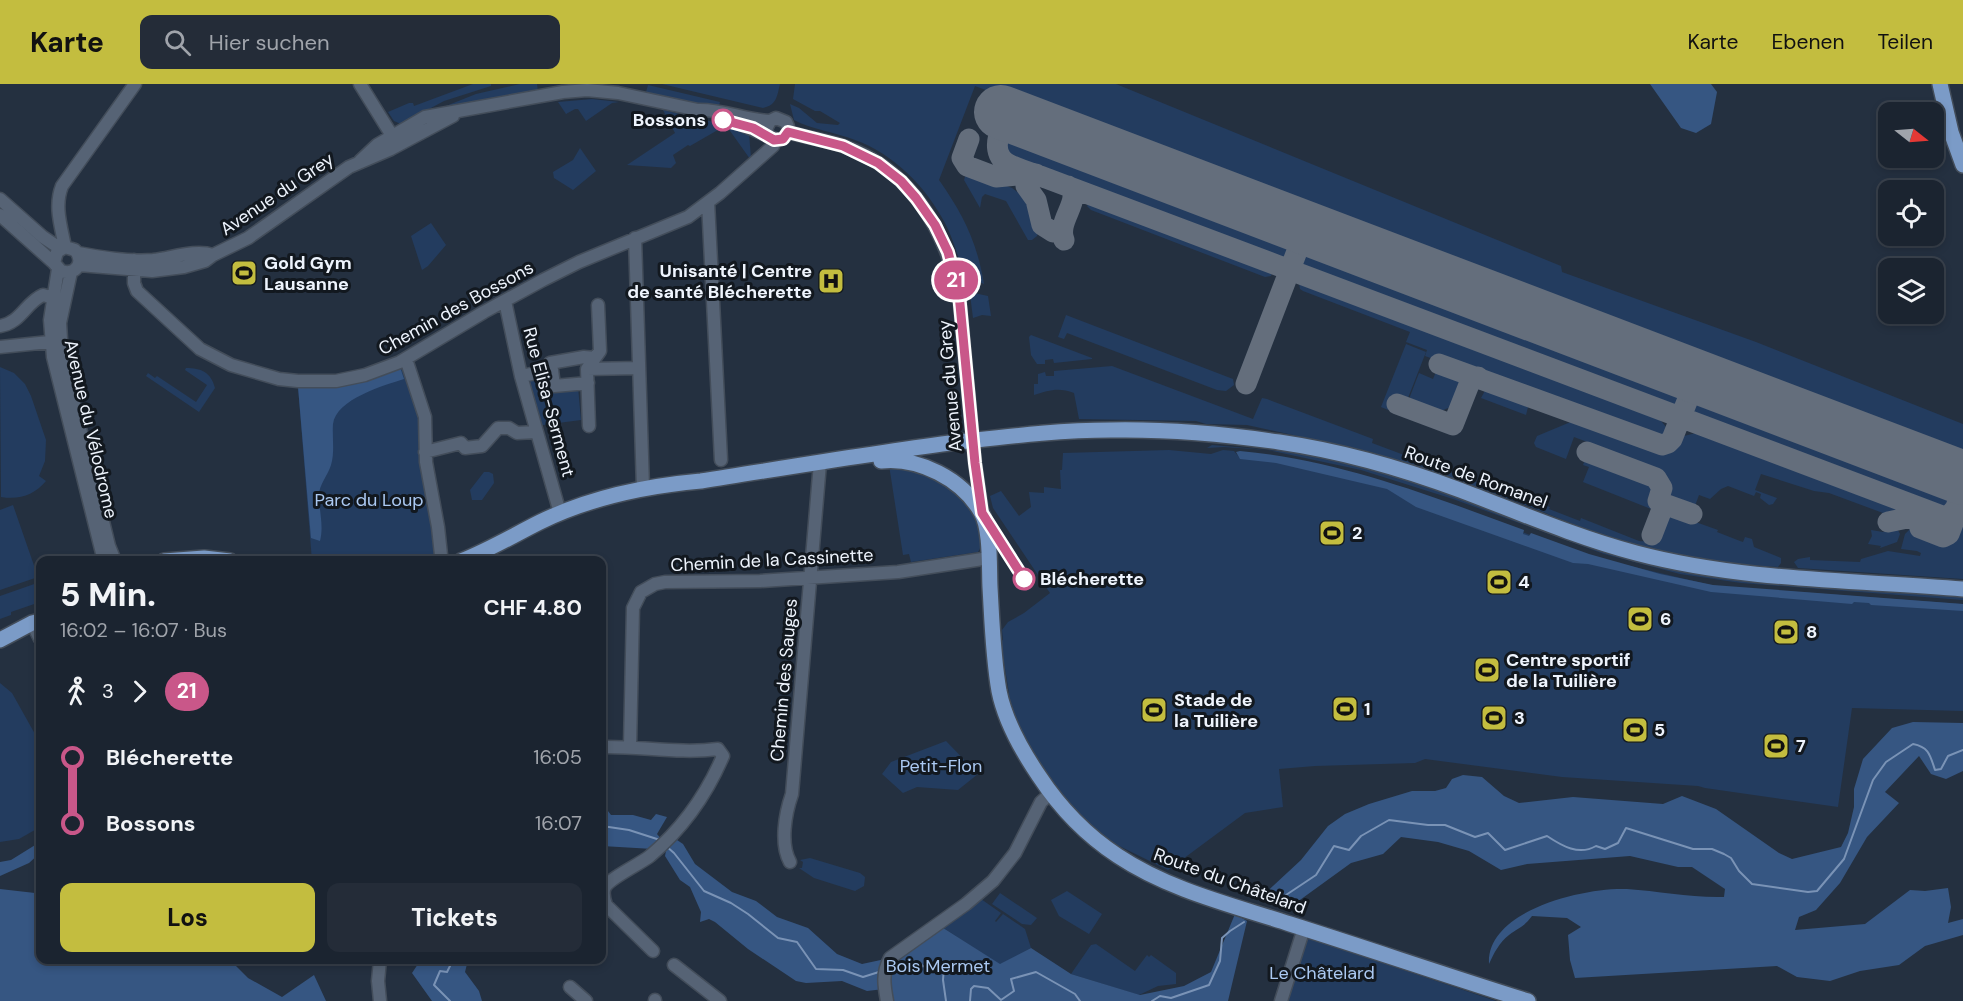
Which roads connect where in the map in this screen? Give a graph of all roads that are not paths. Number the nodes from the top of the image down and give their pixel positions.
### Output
1 (135, 84) edge
2 (360, 84) edge
3 (1940, 84) edge
4 (698, 110) junction
5 (770, 121) junction
6 (788, 132) junction
7 (771, 137) junction
8 (396, 141) junction
9 (1963, 165) edge
10 (0, 199) edge
11 (708, 202) junction
12 (0, 215) edge
13 (635, 238) junction
14 (63, 248) junction
15 (76, 264) junction
16 (56, 266) junction
17 (134, 266) junction
18 (57, 300) junction
19 (505, 301) junction
20 (598, 305) dead end
21 (0, 326) edge
22 (56, 341) junction
23 (0, 347) edge
24 (595, 358) junction
25 (406, 362) dead end
26 (639, 368) junction
27 (587, 369) junction
28 (552, 370) junction
29 (521, 376) junction
30 (588, 383) junction
31 (589, 426) dead end
32 (536, 432) junction
33 (973, 440) junction
34 (425, 452) junction
35 (721, 460) dead end
36 (820, 463) junction
37 (643, 488) junction
38 (560, 513) junction
39 (982, 513) junction
40 (441, 555) dead end
41 (103, 556) edge
42 (113, 556) edge
43 (472, 556) edge
44 (990, 558) junction
45 (811, 578) junction
46 (1963, 589) edge
47 (36, 620) edge
48 (0, 639) edge
49 (630, 746) junction
50 (606, 747) edge
51 (1051, 793) junction
52 (790, 862) dead end
53 (606, 886) edge
54 (606, 905) edge
55 (1304, 928) junction
56 (653, 951) dead end
57 (380, 964) edge
58 (674, 965) dead end
59 (570, 987) dead end
60 (380, 1001) edge
61 (586, 1001) edge
62 (720, 1001) edge
63 (887, 1001) edge
64 (1281, 1001) edge
65 (1528, 1001) edge

1 - 14 street
2 - 8 street
3 - 9 main road
4 - 5 street, Avenue du Grey
4 - 7 street, Avenue du Grey
4 - 8 street, Avenue du Grey
5 - 6 street
5 - 7 street
6 - 7 street
6 - 33 street, Avenue du Grey
7 - 11 street, Chemin des Bossons
8 - 17 street, Avenue du Grey
10 - 14 street
11 - 13 street, Chemin des Bossons
11 - 35 street
12 - 16 street
13 - 19 street, Chemin des Bossons
13 - 26 street
14 - 15 street
14 - 16 street
15 - 16 street
15 - 17 street, Avenue du Grey
15 - 18 street, Avenue du Vélodrome
16 - 18 street, Avenue du Vélodrome
17 - 19 street, Chemin des Bossons
18 - 21 street
18 - 22 street, Avenue du Vélodrome
19 - 29 street, Rue Elisa-Serment
20 - 24 street
22 - 23 street
22 - 41 street, Avenue du Vélodrome
22 - 42 street, Avenue du Vélodrome
24 - 27 street
24 - 28 street
25 - 34 street
26 - 27 street
26 - 37 street
27 - 30 street
28 - 29 street
28 - 30 street
29 - 32 street, Rue Elisa-Serment
30 - 31 street
32 - 34 street
32 - 38 street, Rue Elisa-Serment
33 - 36 main road, Route de Romanel
33 - 39 street, Avenue du Grey
33 - 46 main road, Route de Romanel
34 - 40 street
36 - 37 main road
36 - 39 main road
36 - 45 street, Chemin des Sauges
37 - 38 main road
38 - 43 main road
39 - 44 main road, Route du Châtelard
44 - 45 street, Chemin de la Cassinette
44 - 51 main road, Route du Châtelard
45 - 49 street, Chemin de la Cassinette
45 - 52 street, Chemin des Sauges
47 - 48 main road
49 - 50 street
49 - 53 street
51 - 55 main road, Route du Châtelard
51 - 63 street
54 - 56 street
55 - 64 street
55 - 65 main road, Route du Châtelard
57 - 60 street
58 - 62 street
59 - 61 street

